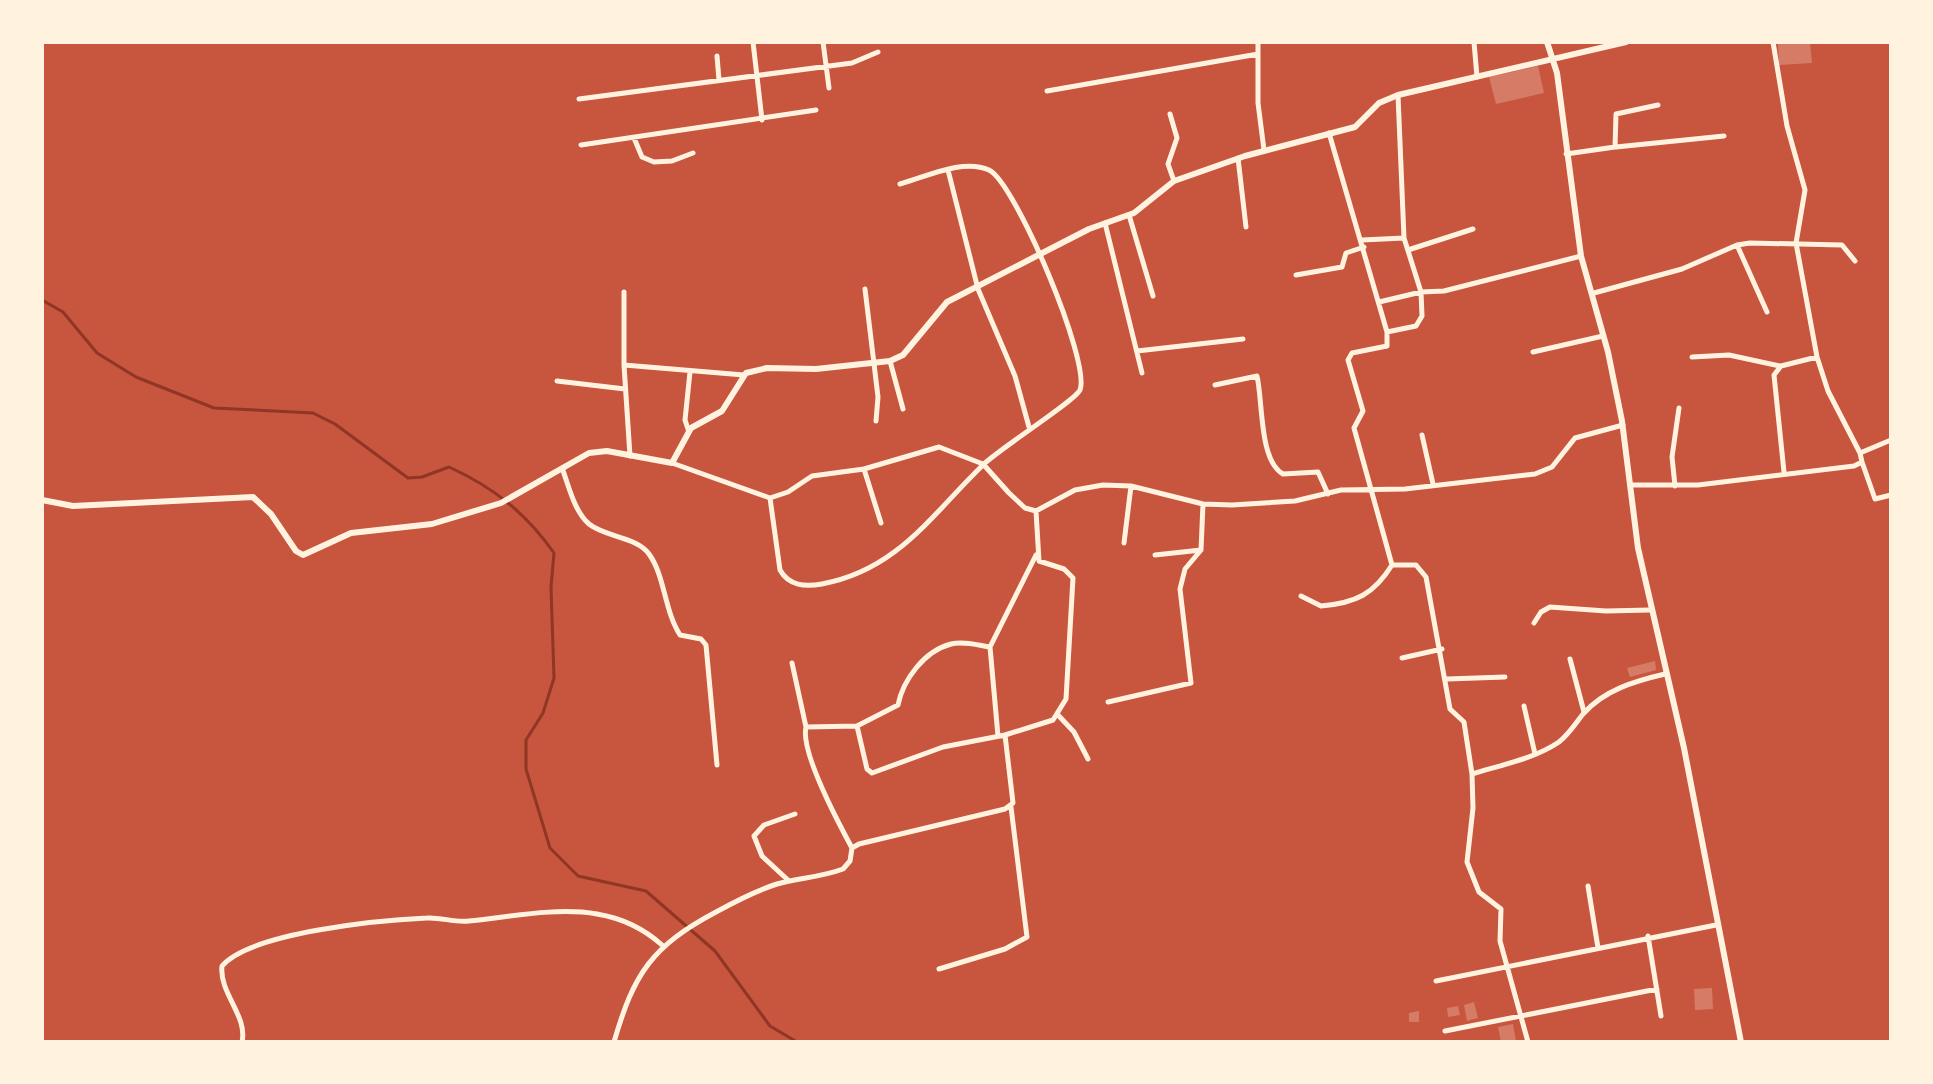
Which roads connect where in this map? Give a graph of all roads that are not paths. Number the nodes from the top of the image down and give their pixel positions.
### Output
1 (753, 42) edge
2 (823, 42) edge
3 (1258, 42) edge
4 (1474, 42) edge
5 (1547, 42) edge
6 (1626, 42) edge
7 (1773, 42) edge
8 (878, 52) dead end
9 (1258, 54) junction
10 (717, 56) dead end
11 (1552, 57) junction
12 (827, 65) junction
13 (756, 75) junction
14 (1477, 77) junction
15 (719, 80) junction
16 (829, 88) dead end
17 (1047, 91) dead end
18 (1398, 95) junction
19 (579, 99) dead end
20 (1658, 105) dead end
21 (816, 110) dead end
22 (1170, 114) dead end
23 (762, 120) junction
24 (1329, 132) junction
25 (1724, 136) dead end
26 (634, 138) junction
27 (581, 145) dead end
28 (1615, 147) junction
29 (1264, 150) junction
30 (693, 153) dead end
31 (1565, 154) junction
32 (1238, 158) junction
33 (948, 170) junction
34 (1174, 181) junction
35 (900, 184) dead end
36 (1129, 215) junction
37 (1105, 223) junction
38 (1246, 227) dead end
39 (1473, 229) dead end
40 (1404, 238) junction
41 (1796, 243) junction
42 (1363, 244) junction
43 (1737, 245) junction
44 (1408, 250) junction
45 (1039, 253) junction
46 (1581, 256) junction
47 (1855, 261) dead end
48 (1296, 275) dead end
49 (865, 289) dead end
50 (978, 289) junction
51 (624, 292) dead end
52 (1421, 292) junction
53 (1594, 293) junction
54 (1153, 296) dead end
55 (1379, 302) junction
56 (1767, 312) dead end
57 (1387, 332) junction
58 (1603, 336) junction
59 (1243, 339) dead end
60 (1137, 351) junction
61 (1533, 352) dead end
62 (1692, 357) dead end
63 (1817, 357) junction
64 (890, 361) junction
65 (874, 363) junction
66 (624, 365) junction
67 (1781, 366) junction
68 (690, 372) junction
69 (1142, 373) dead end
70 (744, 375) junction
71 (557, 381) dead end
72 (1215, 385) dead end
73 (625, 389) junction
74 (1679, 408) dead end
75 (903, 409) dead end
76 (876, 421) dead end
77 (1623, 425) junction
78 (1029, 427) junction
79 (689, 432) junction
80 (1422, 435) dead end
81 (1891, 440) edge
82 (1860, 453) junction
83 (630, 456) junction
84 (1862, 462) junction
85 (672, 463) junction
86 (983, 464) junction
87 (562, 468) junction
88 (864, 469) junction
89 (1784, 472) junction
90 (1433, 484) junction
91 (1630, 485) junction
92 (1131, 486) junction
93 (1675, 486) junction
94 (1368, 489) junction
95 (1328, 494) junction
96 (1891, 495) edge
97 (770, 498) junction
98 (42, 500) edge
99 (1203, 504) junction
100 (1036, 511) junction
101 (881, 523) dead end
102 (1124, 543) dead end
103 (1201, 550) junction
104 (1036, 555) junction
105 (1155, 555) dead end
106 (1392, 565) junction
107 (1301, 596) dead end
108 (1650, 610) junction
109 (1534, 623) dead end
110 (990, 647) junction
111 (1442, 649) junction
112 (1402, 658) dead end
113 (1570, 659) dead end
114 (792, 663) dead end
115 (1665, 674) junction
116 (1505, 677) dead end
117 (1447, 679) junction
118 (1108, 702) dead end
119 (1524, 706) dead end
120 (1584, 713) junction
121 (1058, 715) junction
122 (857, 726) junction
123 (806, 727) junction
124 (1005, 735) junction
125 (998, 736) junction
126 (1535, 754) junction
127 (1088, 759) dead end
128 (717, 765) dead end
129 (1472, 774) junction
130 (1011, 807) junction
131 (795, 814) dead end
132 (852, 848) junction
133 (790, 881) junction
134 (1588, 886) dead end
135 (1716, 925) junction
136 (1648, 936) junction
137 (662, 945) junction
138 (1598, 948) junction
139 (1507, 968) junction
140 (939, 969) dead end
141 (1436, 981) dead end
142 (1657, 989) junction
143 (1522, 1015) junction
144 (1661, 1016) dead end
145 (1445, 1031) dead end
146 (242, 1042) edge
147 (614, 1042) edge
148 (1528, 1042) edge
149 (1741, 1042) edge

1 - 13 street
2 - 12 street
3 - 9 street
4 - 14 street
5 - 11 street
6 - 11 street
7 - 41 street
8 - 12 street
9 - 17 street
9 - 29 street
10 - 15 street
11 - 14 street
11 - 31 street
12 - 13 street
12 - 16 street
13 - 15 street
13 - 23 street
14 - 18 street
15 - 19 street
18 - 24 street
18 - 40 street
20 - 28 street
21 - 23 street
22 - 34 street
23 - 26 street
24 - 29 street
24 - 42 street
25 - 28 street
26 - 27 street
26 - 30 street
28 - 31 street
29 - 32 street
31 - 46 street
32 - 34 street
32 - 38 street
33 - 35 street
33 - 45 street
33 - 50 street
34 - 36 street
36 - 37 street
36 - 54 street
37 - 45 street
37 - 60 street
39 - 44 street
40 - 42 street
40 - 44 street
41 - 43 street
41 - 47 street
41 - 63 street
42 - 48 street
42 - 55 street
43 - 53 street
43 - 56 street
44 - 52 street
45 - 50 street
45 - 78 street
46 - 52 street
46 - 53 street
49 - 65 street
50 - 64 street
50 - 78 street
51 - 66 street
52 - 55 street
52 - 57 street
53 - 58 street
55 - 57 street
57 - 94 street
58 - 61 street
58 - 77 street
59 - 60 street
60 - 69 street
62 - 67 street
63 - 67 street
63 - 82 street
64 - 65 street
64 - 75 street
65 - 70 street
65 - 76 street
66 - 68 street
66 - 73 street
67 - 89 street
68 - 70 street
68 - 79 street
70 - 79 street
71 - 73 street
72 - 95 street
73 - 83 street
74 - 93 street
77 - 90 street
77 - 91 street
78 - 86 street
79 - 85 street
80 - 90 street
81 - 82 street
82 - 84 street
83 - 85 street
83 - 87 street
84 - 89 street
84 - 96 street
85 - 97 street
86 - 88 street
86 - 97 street
86 - 100 street
87 - 98 street
87 - 128 street
88 - 97 street
88 - 101 street
89 - 93 street
90 - 94 street
91 - 93 street
91 - 108 street
92 - 99 street
92 - 100 street
92 - 102 street
94 - 95 street
94 - 106 street
95 - 99 street
99 - 103 street
100 - 104 street
103 - 105 street
103 - 118 street
104 - 110 street
104 - 121 street
106 - 107 street
106 - 111 street
108 - 109 street
108 - 115 street
110 - 122 street
110 - 125 street
111 - 112 street
111 - 117 street
113 - 120 street
114 - 123 street
115 - 120 street
115 - 135 street
116 - 117 street
117 - 129 street
119 - 126 street
120 - 126 street
121 - 124 street
121 - 127 street
122 - 123 street
122 - 125 street
123 - 132 street
124 - 125 street
124 - 130 street
126 - 129 street
129 - 139 street
130 - 132 street
130 - 140 street
131 - 133 street
132 - 133 street
133 - 137 street
134 - 138 street
135 - 136 street
135 - 149 street
136 - 138 street
136 - 142 street
137 - 146 street
137 - 147 street
138 - 139 street
139 - 141 street
139 - 143 street
142 - 143 street
142 - 144 street
143 - 145 street
143 - 148 street

